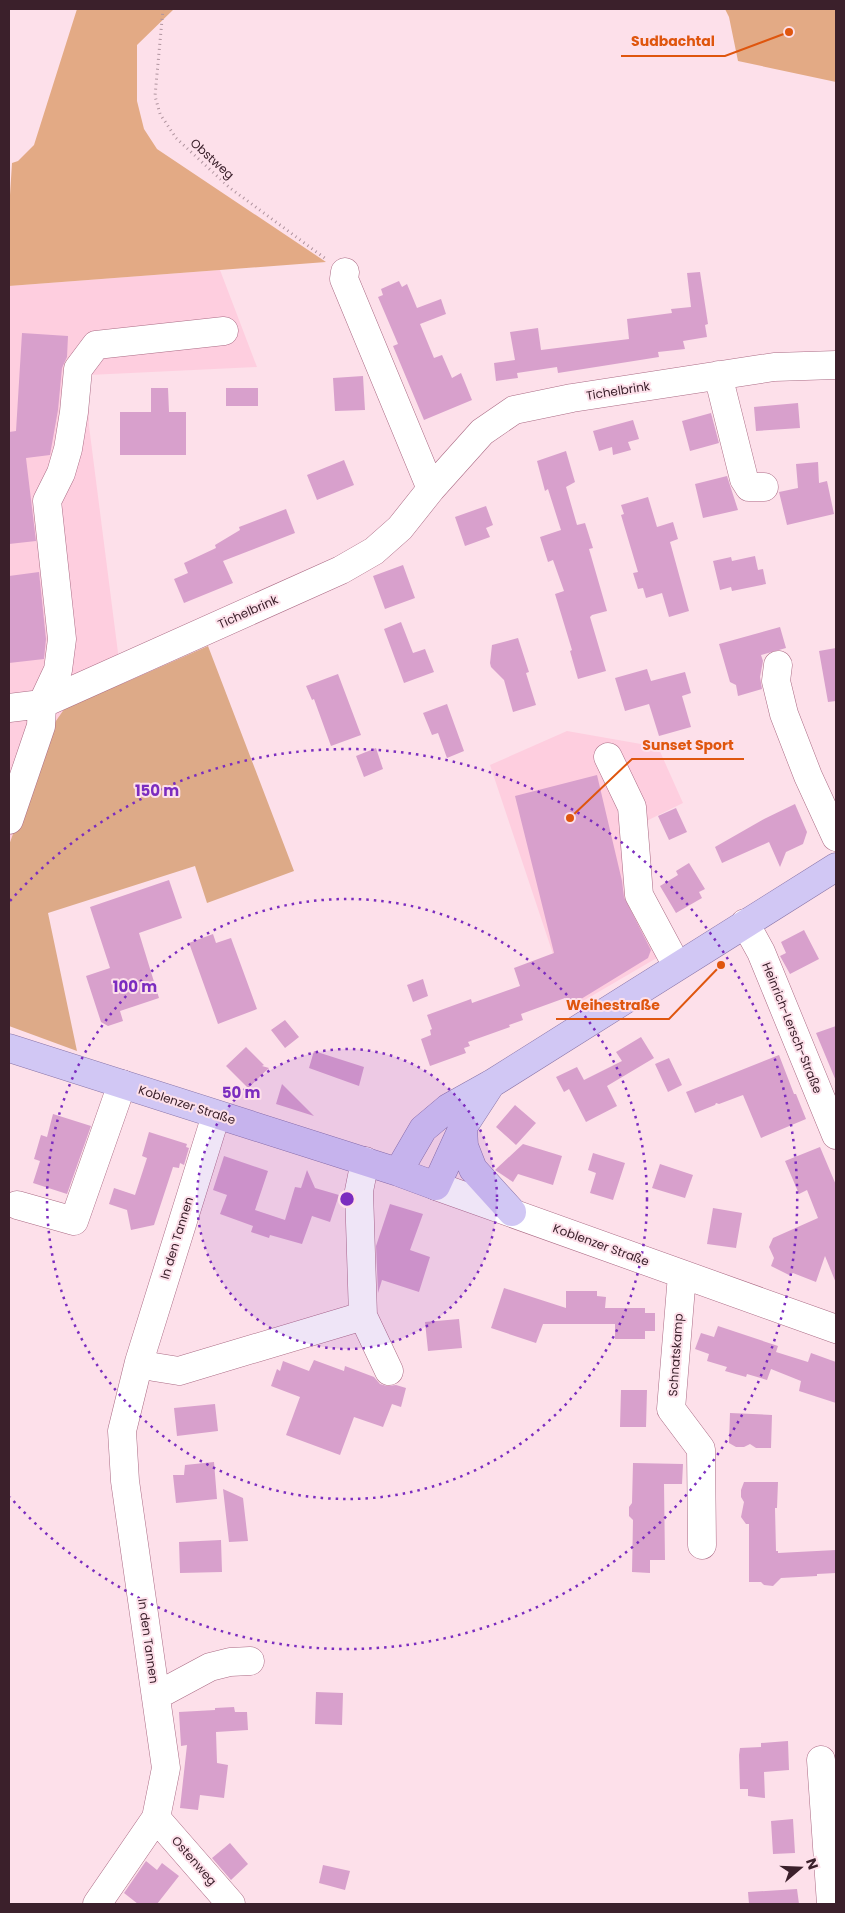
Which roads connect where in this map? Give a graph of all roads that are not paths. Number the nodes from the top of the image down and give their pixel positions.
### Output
1 (345, 272) road end
2 (224, 331) dead end
3 (836, 365) edge
4 (718, 376) junction
5 (764, 487) dead end
6 (431, 489) junction
7 (778, 665) dead end
8 (42, 704) junction
9 (9, 708) edge
10 (608, 757) dead end
11 (9, 820) edge
12 (836, 837) edge
13 (836, 867) edge
14 (745, 923) junction
15 (676, 966) junction
16 (9, 1048) edge
17 (122, 1084) junction
18 (491, 1084) junction
19 (216, 1115) junction
20 (463, 1127) junction
21 (836, 1135) edge
22 (365, 1162) junction
23 (398, 1172) junction
24 (436, 1186) junction
25 (17, 1205) dead end
26 (512, 1212) junction
27 (682, 1275) junction
28 (363, 1316) junction
29 (836, 1330) edge
30 (139, 1362) junction
31 (389, 1371) dead end
32 (702, 1545) dead end
33 (250, 1661) dead end
34 (156, 1696) junction
35 (821, 1760) dead end
36 (156, 1818) junction
37 (97, 1904) edge
38 (232, 1904) edge
39 (831, 1904) edge

1 - 6 street
2 - 8 street
3 - 4 street, Tichelbrink
4 - 5 street
4 - 6 street, Tichelbrink
6 - 8 street, Tichelbrink
7 - 12 street
8 - 9 street, Tichelbrink
8 - 11 street
10 - 15 street
13 - 14 main road
14 - 15 main road
14 - 21 street, Heinrich-Lersch-Straße
15 - 18 main road
16 - 17 main road, Koblenzer Straße
17 - 19 main road, Koblenzer Straße
17 - 25 street
18 - 20 main road
18 - 23 main road
19 - 22 main road, Koblenzer Straße
19 - 30 street, In den Tannen
20 - 24 main road
20 - 26 main road
22 - 23 main road, Koblenzer Straße
22 - 28 street
23 - 24 main road, Koblenzer Straße
24 - 26 street, Koblenzer Straße
26 - 27 street, Koblenzer Straße
27 - 29 street, Koblenzer Straße
27 - 32 street, Schnatskamp
28 - 30 street
28 - 31 street
30 - 34 street, In den Tannen
33 - 34 street
34 - 36 street, In den Tannen
35 - 39 street
36 - 37 street, In den Tannen
36 - 38 street, Ostenweg

